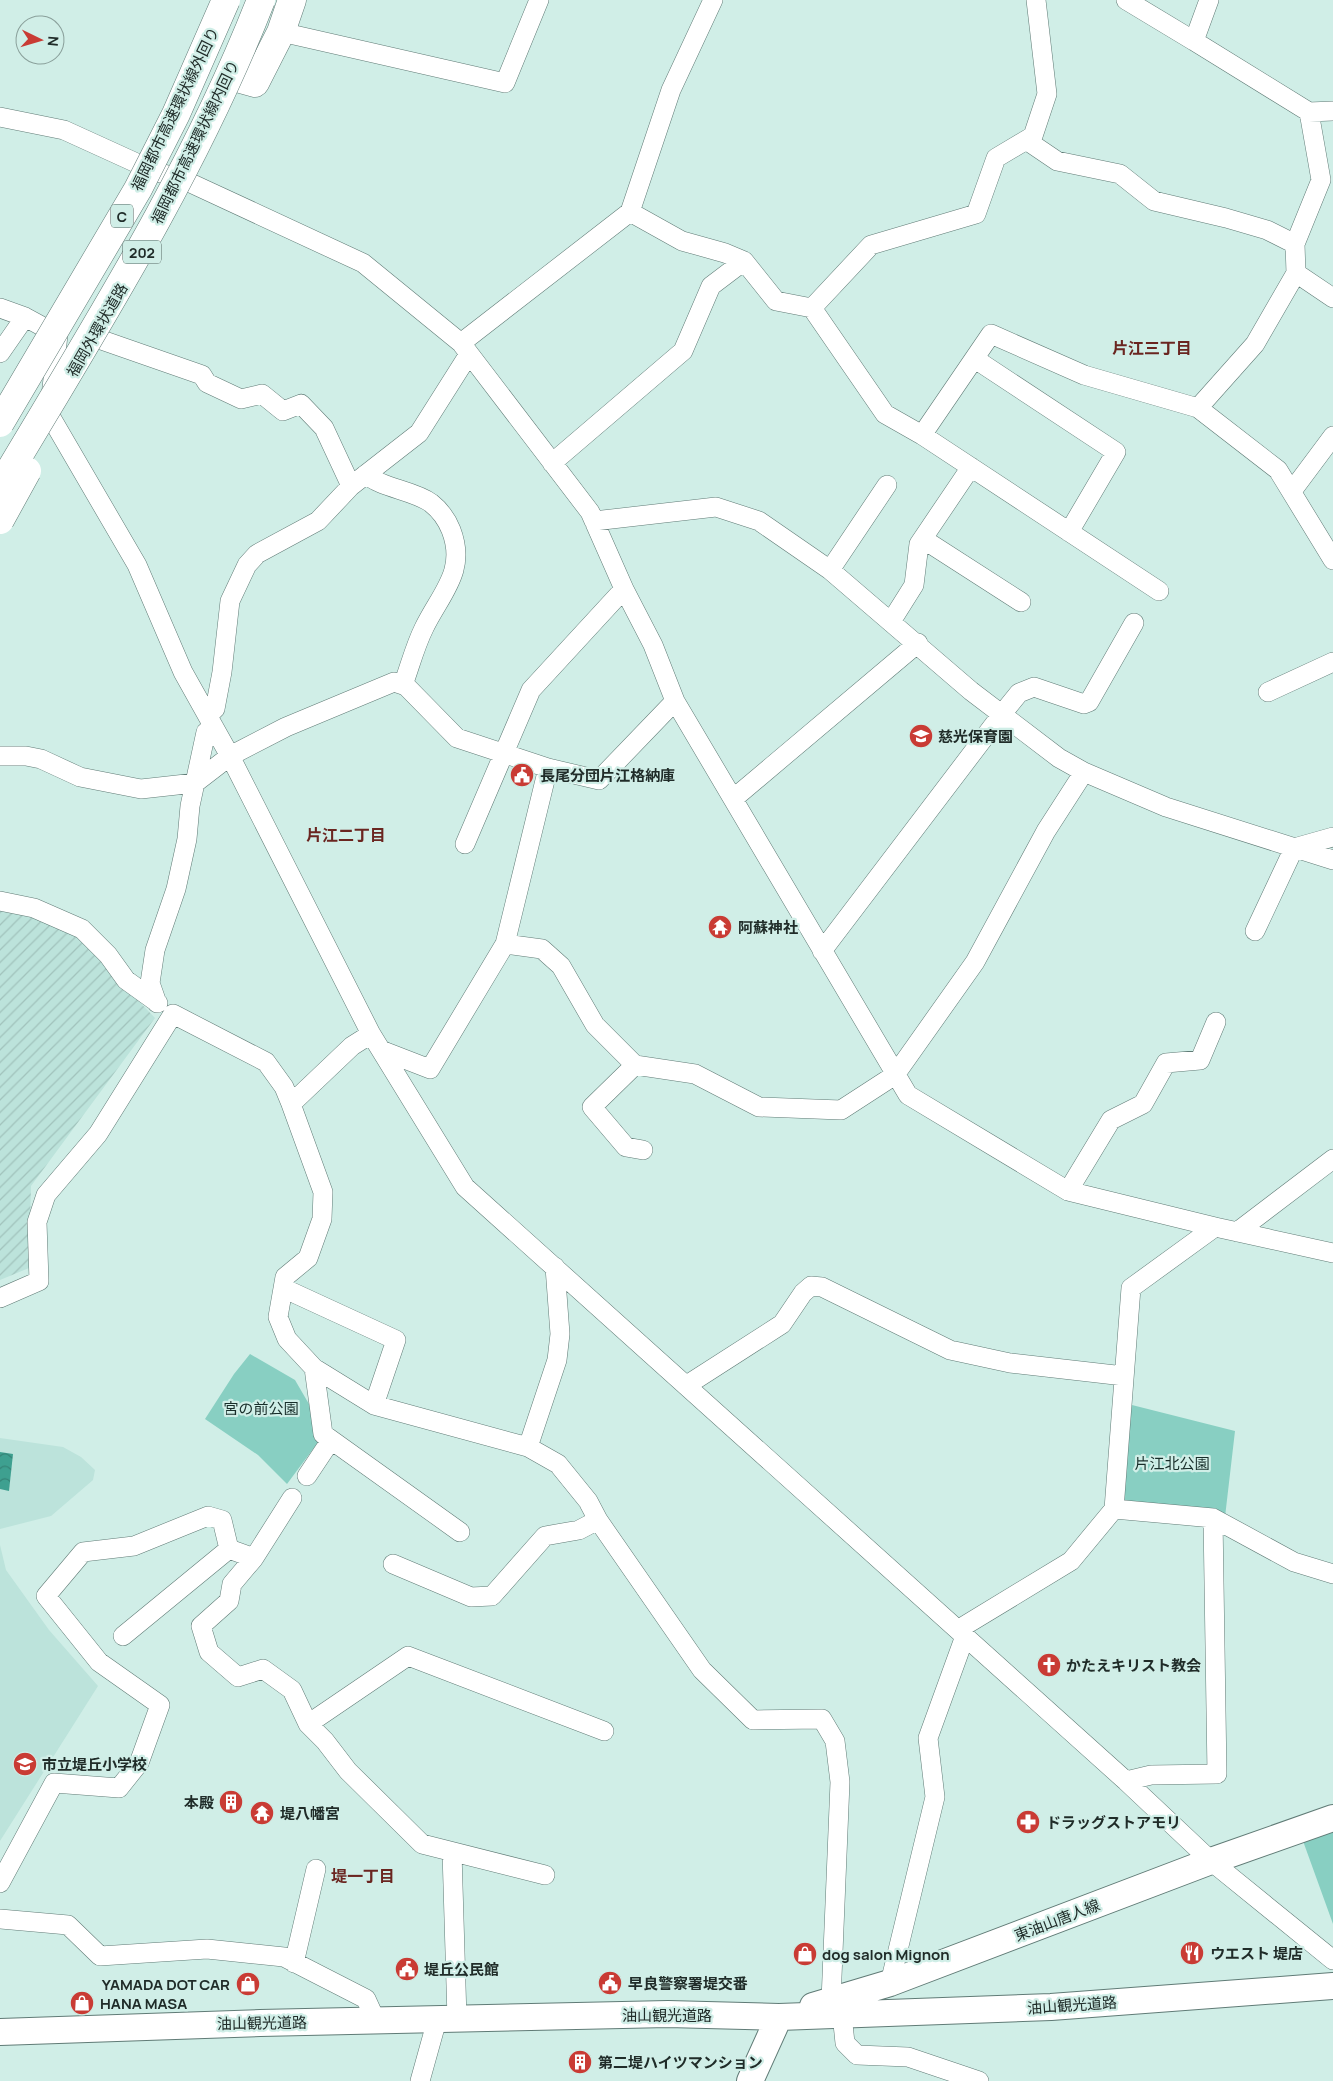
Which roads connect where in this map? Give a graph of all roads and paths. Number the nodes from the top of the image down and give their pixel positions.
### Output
1 (225, 0) edge
2 (261, 0) edge
3 (269, 0) edge
4 (292, 0) edge
5 (539, 0) edge
6 (713, 0) edge
7 (1036, 0) edge
8 (1126, 0) edge
9 (1209, 0) edge
10 (281, 32) junction
11 (1194, 41) junction
12 (237, 78) junction
13 (1333, 111) edge
14 (1309, 112) junction
15 (0, 117) edge
16 (1026, 140) junction
17 (146, 180) junction
18 (184, 180) junction
19 (166, 204) junction
20 (630, 212) junction
21 (1295, 244) junction
22 (744, 261) junction
23 (1296, 273) junction
24 (1333, 298) edge
25 (0, 308) edge
26 (812, 308) junction
27 (25, 316) junction
28 (58, 334) junction
29 (94, 336) junction
30 (465, 348) junction
31 (0, 353) edge
32 (975, 359) junction
33 (0, 396) edge
34 (1198, 408) junction
35 (49, 414) junction
36 (0, 424) edge
37 (0, 432) edge
38 (922, 436) junction
39 (1333, 436) edge
40 (552, 463) junction
41 (971, 468) junction
42 (366, 474) junction
43 (887, 485) dead end
44 (351, 486) junction
45 (0, 487) edge
46 (1292, 491) junction
47 (0, 496) edge
48 (0, 520) edge
49 (594, 521) junction
50 (1069, 532) junction
51 (923, 539) junction
52 (1333, 560) edge
53 (830, 570) junction
54 (624, 589) junction
55 (1159, 592) dead end
56 (1021, 602) dead end
57 (892, 620) junction
58 (1134, 623) dead end
59 (918, 643) junction
60 (1333, 662) edge
61 (404, 685) junction
62 (1268, 692) dead end
63 (675, 701) junction
64 (1002, 714) junction
65 (210, 721) junction
66 (504, 753) junction
67 (0, 756) edge
68 (230, 756) junction
69 (548, 768) junction
70 (1084, 772) junction
71 (195, 783) junction
72 (733, 799) junction
73 (1333, 837) edge
74 (465, 844) dead end
75 (1294, 848) junction
76 (1333, 860) edge
77 (0, 901) edge
78 (1255, 931) dead end
79 (505, 944) junction
80 (822, 951) junction
81 (157, 1002) junction
82 (173, 1014) junction
83 (1216, 1022) dead end
84 (371, 1034) junction
85 (381, 1050) junction
86 (635, 1065) junction
87 (895, 1075) junction
88 (291, 1104) junction
89 (643, 1150) dead end
90 (1333, 1159) edge
91 (1068, 1190) junction
92 (1215, 1227) junction
93 (1237, 1232) junction
94 (1333, 1253) edge
95 (555, 1267) junction
96 (283, 1288) junction
97 (0, 1298) edge
98 (314, 1368) junction
99 (1124, 1376) junction
100 (687, 1385) junction
101 (374, 1405) junction
102 (330, 1440) junction
103 (528, 1447) junction
104 (307, 1476) dead end
105 (292, 1498) dead end
106 (1114, 1509) junction
107 (1213, 1518) junction
108 (598, 1520) junction
109 (460, 1532) dead end
110 (229, 1550) junction
111 (254, 1558) junction
112 (393, 1564) dead end
113 (1333, 1574) edge
114 (962, 1632) junction
115 (123, 1636) dead end
116 (308, 1724) junction
117 (604, 1731) dead end
118 (1126, 1780) junction
119 (1333, 1818) edge
120 (452, 1852) junction
121 (1211, 1861) junction
122 (316, 1869) dead end
123 (545, 1875) dead end
124 (0, 1883) edge
125 (0, 1919) edge
126 (1333, 1960) edge
127 (294, 1963) junction
128 (890, 1983) junction
129 (1333, 1986) edge
130 (836, 2008) junction
131 (779, 2017) junction
132 (447, 2020) junction
133 (376, 2021) junction
134 (0, 2032) edge
135 (420, 2081) edge
136 (750, 2081) edge
137 (979, 2081) edge

1 - 17 highway, 福岡都市高速環状線外回り / C, bridge
2 - 19 highway, 福岡都市高速環状線内回り / C, bridge
3 - 12 highway, 福岡外環状道路 / 202
4 - 10 highway
5 - 10 street
6 - 20 street
7 - 16 street
8 - 11 street
9 - 11 street
10 - 12 highway
11 - 14 street
12 - 18 highway, 福岡外環状道路 / 202
13 - 14 street
14 - 21 street
15 - 17 street
16 - 21 street
16 - 26 street
17 - 18 street
17 - 28 highway, 福岡外環状道路 / 202
17 - 33 highway, bridge
17 - 36 highway, 福岡都市高速環状線外回り / C, bridge
18 - 29 highway, 福岡外環状道路 / 202
18 - 30 street
19 - 45 highway, 福岡都市高速環状線内回り / C, bridge
19 - 48 highway, bridge
20 - 22 street
20 - 30 street
21 - 23 street
22 - 26 street
22 - 40 street
23 - 24 street
23 - 34 street
25 - 27 street
26 - 38 street
27 - 28 street
27 - 31 street
28 - 35 street
28 - 37 highway, 福岡外環状道路 / 202
29 - 35 highway, 福岡外環状道路 / 202
29 - 44 street
30 - 40 street
30 - 42 street
32 - 34 street
32 - 38 street
32 - 50 street
34 - 46 street
35 - 47 highway, 福岡外環状道路 / 202
35 - 65 street
38 - 41 street
39 - 46 street
40 - 49 street
41 - 50 street
41 - 51 street
42 - 44 street
42 - 61 street
43 - 53 street
44 - 65 street
46 - 52 street
49 - 53 street
49 - 54 street
50 - 55 street
51 - 56 street
51 - 57 street
53 - 57 street
54 - 63 street
54 - 66 street
57 - 59 street
58 - 64 street
59 - 64 street
59 - 72 street
60 - 62 street
61 - 66 street
61 - 68 street
63 - 69 street
63 - 72 street
64 - 70 street
64 - 80 street
65 - 68 street
65 - 71 street
66 - 69 street
66 - 74 street
67 - 71 street
68 - 71 street
68 - 84 street
69 - 79 street
70 - 75 street
70 - 87 street
71 - 81 street
72 - 80 street
73 - 75 street
75 - 76 street
75 - 78 street
77 - 81 street
79 - 85 street
79 - 86 street
80 - 87 street
81 - 82 street
82 - 88 street
82 - 97 street
83 - 91 street
84 - 85 street
84 - 88 street
85 - 95 street
86 - 87 street
86 - 89 street
87 - 91 street
88 - 96 street
90 - 93 street
91 - 92 street
92 - 93 street
92 - 99 street
93 - 94 street
95 - 100 street
95 - 103 street
96 - 98 street
96 - 101 street
98 - 101 street
98 - 102 street
99 - 100 street
99 - 106 street
100 - 114 street
101 - 103 street
102 - 104 street
102 - 109 street
103 - 108 street
105 - 111 street
106 - 107 street
106 - 114 street
107 - 113 street
107 - 118 street
108 - 112 street
108 - 130 street
110 - 111 street
110 - 115 street
110 - 124 street
111 - 116 street
114 - 118 street
114 - 128 street
116 - 117 street
116 - 120 street
118 - 121 street
119 - 121 main road, 東油山唐人線
120 - 123 street
120 - 132 street
121 - 126 street
121 - 128 main road, 東油山唐人線
122 - 127 street
125 - 127 street
127 - 133 street
128 - 130 main road, 東油山唐人線
129 - 130 main road, 油山観光道路
130 - 131 main road, 油山観光道路
130 - 137 street
131 - 132 main road, 油山観光道路
131 - 136 main road
132 - 133 main road, 油山観光道路
132 - 135 street
133 - 134 main road, 油山観光道路

